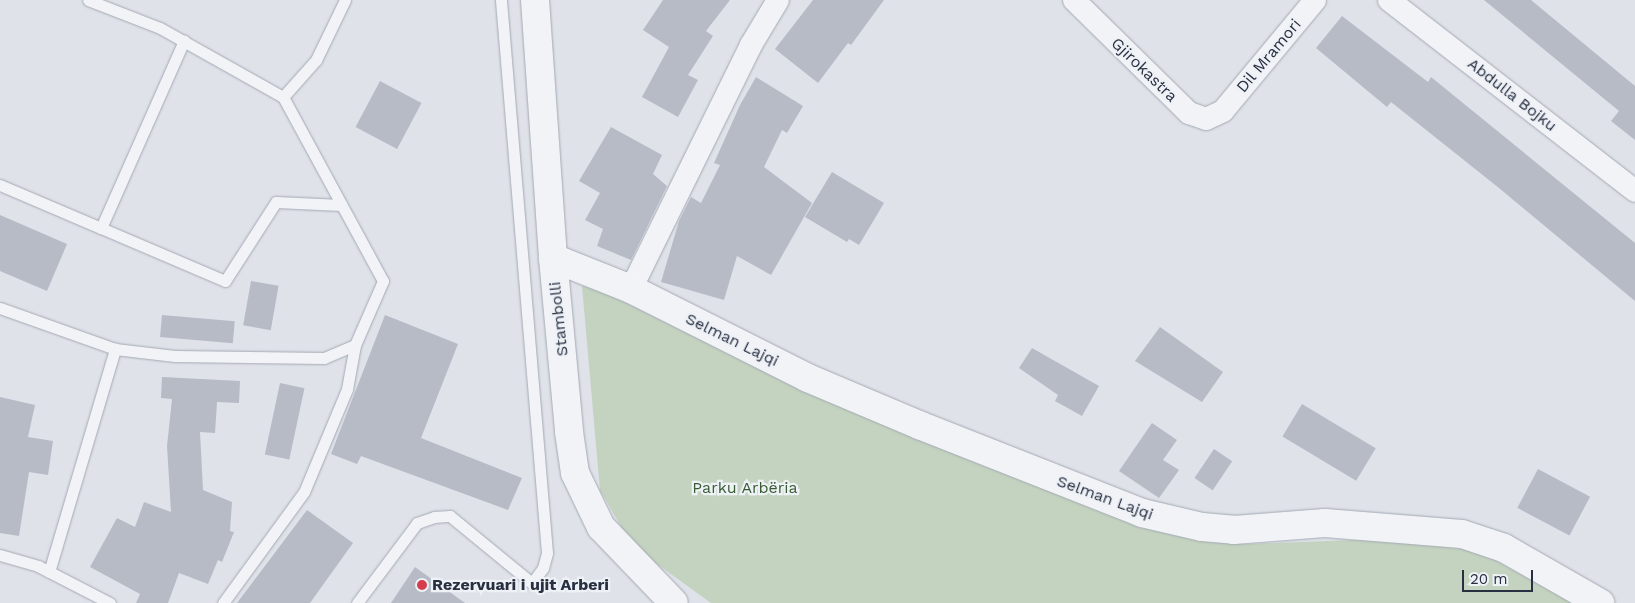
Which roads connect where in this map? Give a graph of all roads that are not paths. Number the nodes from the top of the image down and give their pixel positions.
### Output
1 (88, 0) edge
2 (345, 0) edge
3 (501, 0) edge
4 (535, 0) edge
5 (778, 0) edge
6 (1074, 0) edge
7 (1315, 0) edge
8 (1389, 0) edge
9 (184, 41) junction
10 (283, 97) junction
11 (1223, 111) joint
12 (0, 185) edge
13 (1635, 191) edge
14 (342, 205) junction
15 (101, 228) junction
16 (553, 258) junction
17 (630, 289) junction
18 (0, 308) edge
19 (355, 344) junction
20 (115, 348) junction
21 (0, 555) edge
22 (49, 572) junction
23 (110, 603) edge
24 (222, 603) edge
25 (357, 603) edge
26 (674, 603) edge
27 (1600, 603) edge

1 - 9 lane
2 - 10 lane
3 - 25 lane
4 - 16 street, Stambolli
5 - 17 street
6 - 11 street, Gjirokastra
7 - 11 street, Dil Mramori
8 - 13 street, Abdulla Bojku
9 - 10 lane
9 - 15 lane
10 - 14 lane
12 - 15 lane
14 - 15 lane
14 - 19 lane
16 - 17 street, Selman Lajqi
16 - 26 street, Stambolli
17 - 27 street, Selman Lajqi
18 - 20 lane
19 - 20 lane
19 - 24 lane
20 - 22 lane
21 - 22 lane
22 - 23 lane

